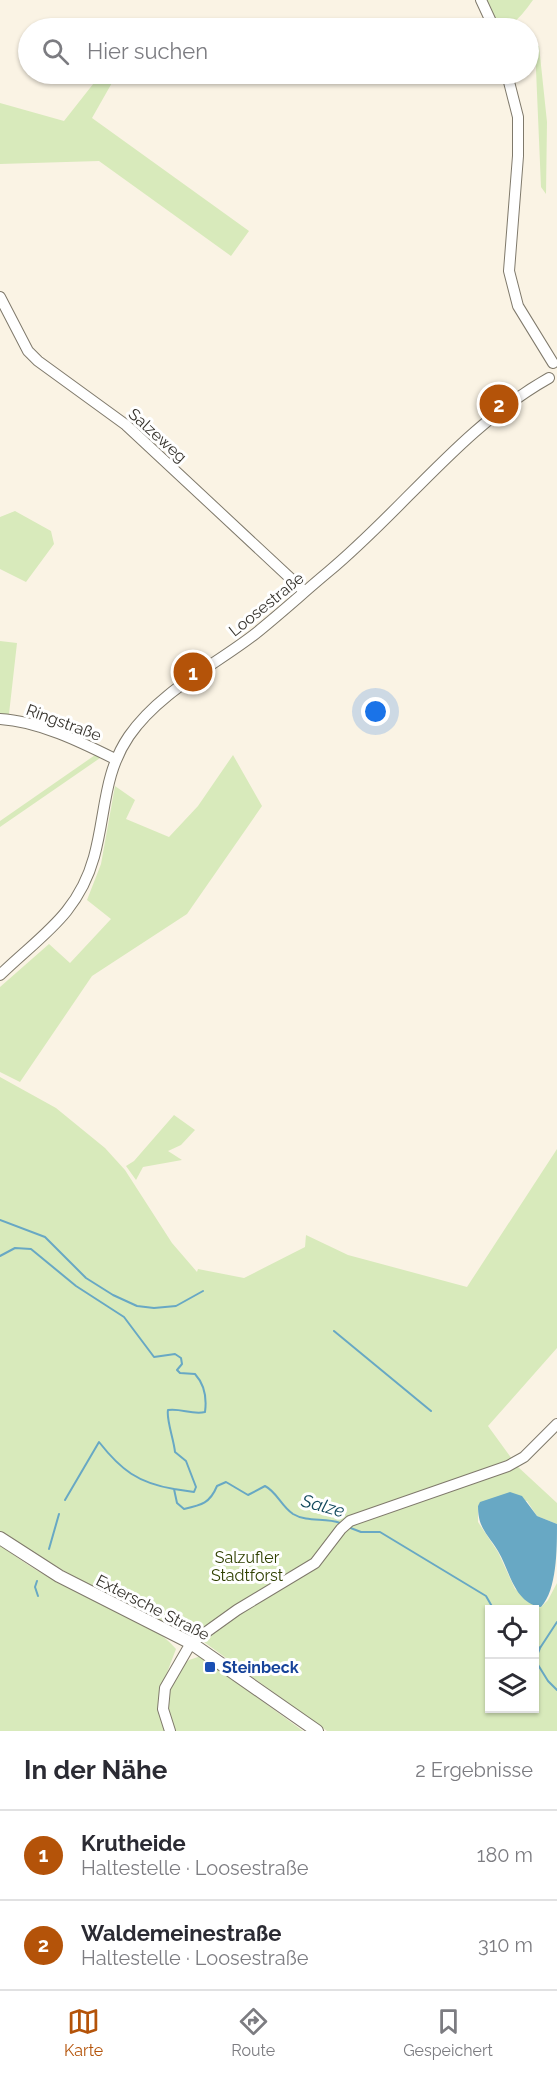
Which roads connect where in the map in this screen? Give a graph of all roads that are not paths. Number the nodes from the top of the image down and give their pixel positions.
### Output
1 (481, 0) edge
2 (489, 18) edge
3 (510, 84) edge
4 (0, 297) edge
5 (555, 362) edge
6 (553, 381) edge
7 (304, 591) junction
8 (0, 719) edge
9 (115, 759) junction
10 (0, 975) edge
11 (557, 1424) edge
12 (0, 1538) edge
13 (191, 1643) junction
14 (170, 1731) edge
15 (316, 1731) edge

1 - 2 street
3 - 5 street
4 - 7 street, Salzeweg
5 - 6 street
6 - 7 street, Loosestraße
7 - 9 street, Loosestraße
8 - 9 street, Ringstraße
9 - 10 street, Loosestraße
11 - 13 street
12 - 13 main road, Extersche Straße
13 - 14 street
13 - 15 main road, Extersche Straße

